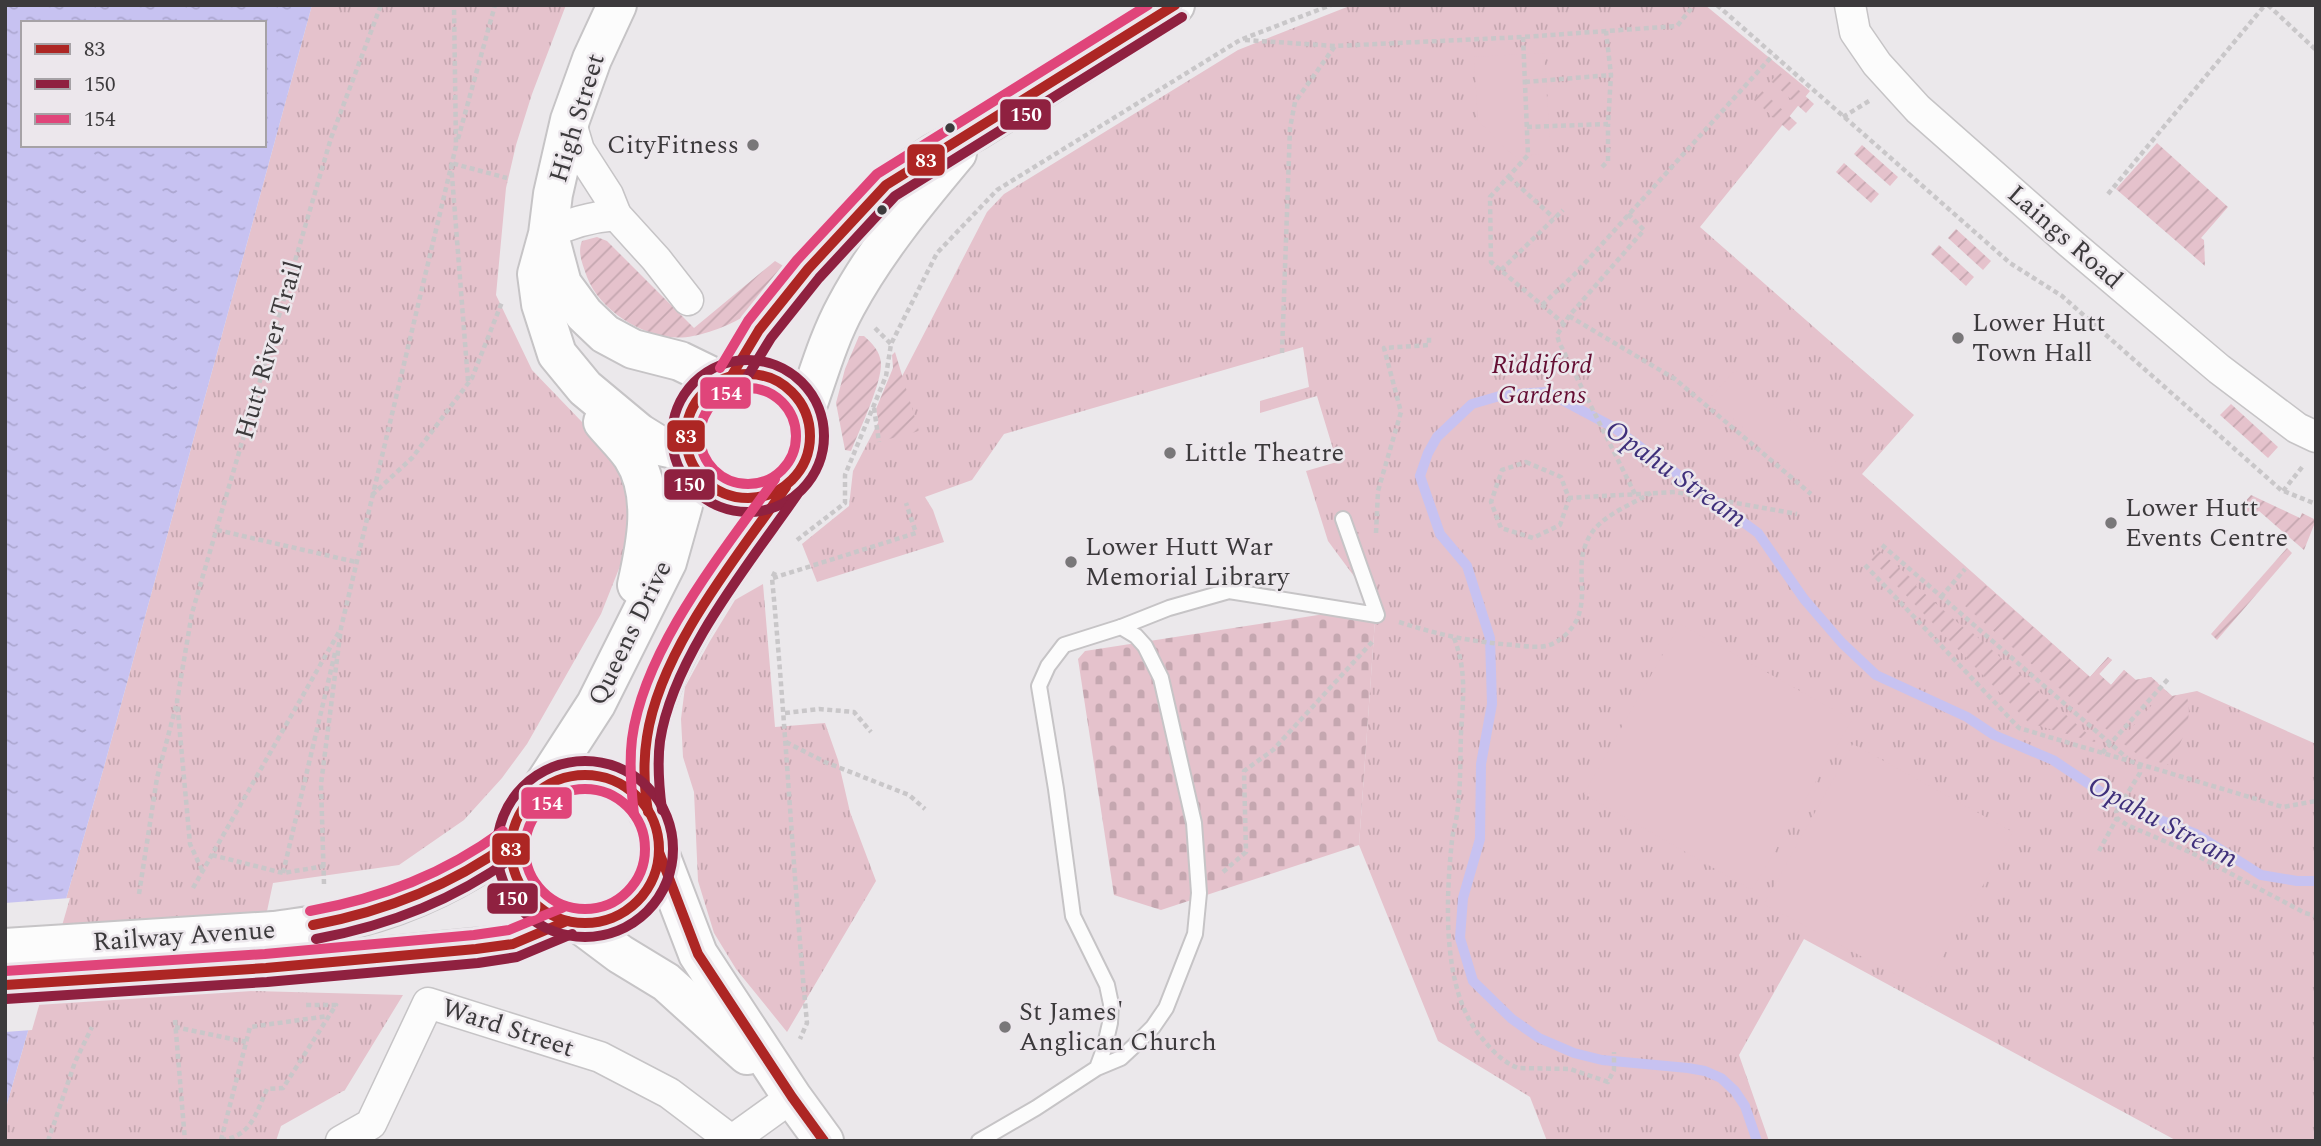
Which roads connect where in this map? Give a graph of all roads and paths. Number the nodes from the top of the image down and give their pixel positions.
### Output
1 (381, 5) edge
2 (454, 5) edge
3 (495, 5) edge
4 (617, 5) edge
5 (1175, 5) edge
6 (1331, 5) edge
7 (1694, 5) edge
8 (1717, 5) edge
9 (1850, 5) edge
10 (2267, 5) edge
11 (1606, 31) junction
12 (1522, 37) junction
13 (1240, 40) junction
14 (1335, 46) junction
15 (2316, 50) edge
16 (1773, 55) junction
17 (1611, 75) junction
18 (1525, 82) junction
19 (1878, 95) dead end
20 (1843, 117) junction
21 (570, 120) junction
22 (1608, 124) junction
23 (1527, 127) junction
24 (977, 130) junction
25 (456, 146) junction
26 (451, 163) junction
27 (1602, 167) dead end
28 (1508, 177) junction
29 (507, 178) dead end
30 (2108, 194) dead end
31 (1563, 210) dead end
32 (1628, 214) junction
33 (616, 215) junction
34 (1554, 218) junction
35 (548, 234) junction
36 (1501, 270) junction
37 (503, 299) dead end
38 (688, 300) dead end
39 (1542, 305) junction
40 (1569, 316) junction
41 (1563, 323) junction
42 (1429, 335) dead end
43 (1282, 352) dead end
44 (725, 377) junction
45 (468, 382) junction
46 (585, 388) junction
47 (873, 407) junction
48 (805, 412) junction
49 (879, 442) dead end
50 (2312, 448) edge
51 (689, 458) junction
52 (786, 487) junction
53 (2283, 491) junction
54 (1635, 494) junction
55 (1651, 494) junction
56 (1811, 494) dead end
57 (371, 496) junction
58 (1568, 498) junction
59 (906, 503) dead end
60 (2316, 504) edge
61 (1797, 514) dead end
62 (1343, 519) dead end
63 (217, 530) junction
64 (1376, 535) dead end
65 (793, 543) dead end
66 (1882, 545) dead end
67 (356, 562) junction
68 (1865, 565) dead end
69 (776, 569) dead end
70 (1965, 569) dead end
71 (772, 578) junction
72 (1941, 597) junction
73 (1382, 617) junction
74 (1121, 627) junction
75 (341, 628) junction
76 (1454, 638) junction
77 (622, 656) junction
78 (2170, 677) dead end
79 (177, 701) junction
80 (785, 713) junction
81 (871, 732) dead end
82 (785, 741) junction
83 (2109, 743) junction
84 (2102, 753) junction
85 (2130, 761) junction
86 (2139, 764) junction
87 (541, 789) junction
88 (2316, 801) edge
89 (925, 809) dead end
90 (648, 812) junction
91 (2117, 816) junction
92 (511, 842) junction
93 (2099, 851) dead end
94 (659, 852) junction
95 (212, 855) junction
96 (325, 866) junction
97 (202, 870) junction
98 (283, 873) junction
99 (315, 886) dead end
100 (193, 888) dead end
101 (1199, 893) junction
102 (139, 894) dead end
103 (2316, 916) edge
104 (574, 922) junction
105 (5, 948) edge
106 (5, 985) edge
107 (297, 1004) dead end
108 (328, 1016) junction
109 (175, 1020) dead end
110 (92, 1027) dead end
111 (175, 1027) junction
112 (800, 1039) dead end
113 (246, 1042) junction
114 (1614, 1052) dead end
115 (1097, 1068) junction
116 (792, 1097) junction
117 (221, 1140) edge
118 (48, 1141) edge
119 (185, 1141) edge
120 (341, 1141) edge
121 (731, 1141) edge
122 (824, 1141) edge
123 (979, 1141) edge

1 - 63 path, Hutt River Trail
2 - 25 path
3 - 25 path
4 - 21 main road, High Street
5 - 24 main road
6 - 13 path
7 - 11 path
8 - 16 path
9 - 50 street, Laings Road
10 - 15 path
10 - 30 path
11 - 12 path
11 - 17 path
12 - 14 path
12 - 18 path
13 - 14 path
13 - 47 path
14 - 43 path
16 - 20 path
16 - 32 path
17 - 18 path
17 - 22 path
18 - 23 path
19 - 20 path
20 - 53 path
21 - 33 street
21 - 35 main road, High Street
22 - 23 path
22 - 27 path
23 - 28 path
24 - 44 main road
24 - 48 main road
25 - 26 path
26 - 29 path
26 - 45 path
26 - 57 path
28 - 34 path
28 - 36 path
31 - 34 path
32 - 39 path
32 - 40 path
33 - 35 street
33 - 38 street
34 - 36 path
35 - 44 main road, High Street
35 - 46 main road, High Street
36 - 39 path
37 - 45 path
39 - 41 path
40 - 41 path
40 - 56 path
41 - 54 path
42 - 64 path
44 - 48 main road
44 - 51 main road
45 - 57 path
46 - 51 main road, High Street
46 - 77 main road
47 - 49 path
47 - 65 path
48 - 52 main road
50 - 53 path
51 - 52 main road
51 - 77 main road, Queens Drive
52 - 90 main road, Queens Drive
53 - 60 path
54 - 55 path
54 - 58 path
55 - 61 path
55 - 76 path
57 - 67 path
58 - 58 path
59 - 71 path
62 - 73 lane
63 - 67 path
63 - 79 path, Hutt River Trail
66 - 72 path
67 - 75 path
68 - 84 path
69 - 71 path
70 - 72 path
71 - 80 path
72 - 83 path
73 - 74 lane
73 - 76 path
73 - 101 path
74 - 101 lane
74 - 115 lane
75 - 95 path
75 - 96 path
75 - 98 path
76 - 114 path
77 - 87 main road, Queens Drive
78 - 83 path
79 - 97 path, Hutt River Trail
79 - 102 path, Hutt River Trail
80 - 81 path
80 - 82 path
82 - 89 path
82 - 112 path
83 - 84 path
83 - 85 path
84 - 85 path
85 - 86 path
86 - 88 path
86 - 91 path
87 - 90 main road
87 - 92 main road
90 - 94 main road
91 - 93 path
91 - 103 path
92 - 104 main road
92 - 105 main road, Railway Avenue, bridge
94 - 104 main road
94 - 116 main road
95 - 97 path
95 - 98 path
96 - 98 path
96 - 99 path
97 - 100 path
101 - 115 lane
104 - 106 main road, Railway Avenue, bridge
104 - 116 main road
107 - 108 path
108 - 113 path
108 - 117 path
109 - 111 path
110 - 118 path
111 - 113 path
111 - 119 path
113 - 117 path
115 - 123 lane
116 - 121 street
116 - 122 main road
120 - 121 street, Ward Street

